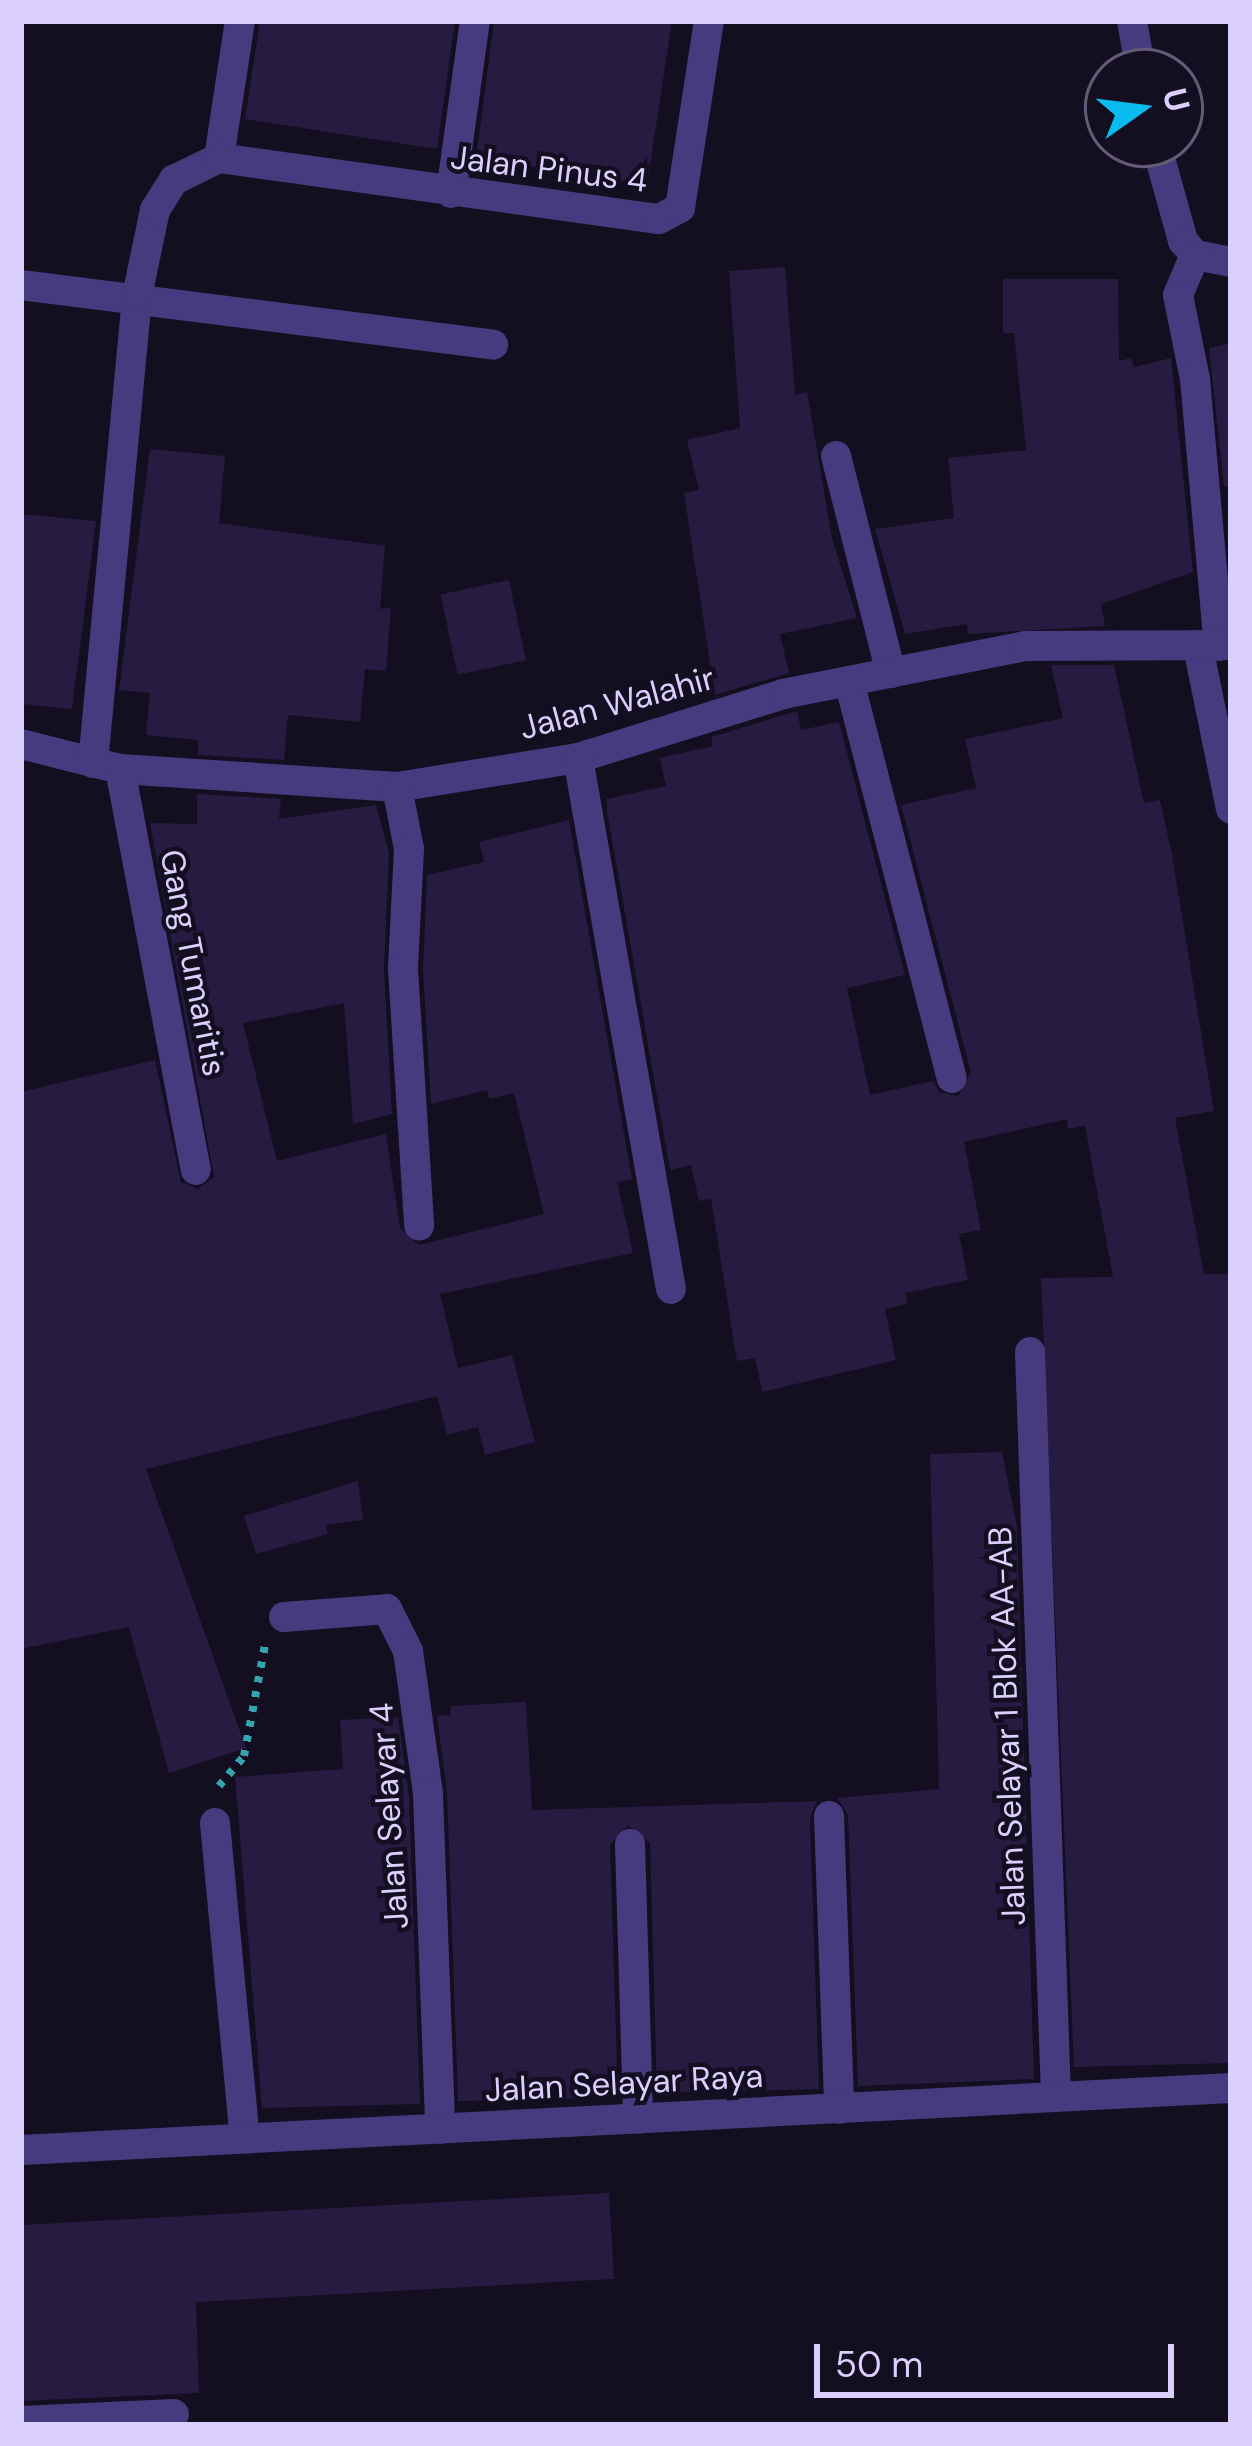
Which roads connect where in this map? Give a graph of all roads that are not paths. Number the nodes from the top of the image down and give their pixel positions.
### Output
1 (240, 21) edge
2 (475, 21) edge
3 (709, 21) edge
4 (219, 158) junction
5 (1163, 168) edge
6 (451, 193) junction
7 (1195, 255) junction
8 (1231, 262) edge
9 (21, 285) edge
10 (137, 296) junction
11 (493, 345) dead end
12 (836, 456) dead end
13 (1216, 646) edge
14 (891, 673) junction
15 (849, 681) junction
16 (21, 744) edge
17 (578, 758) junction
18 (107, 766) junction
19 (397, 787) junction
20 (1231, 808) edge
21 (952, 1078) dead end
22 (196, 1170) dead end
23 (418, 1226) dead end
24 (671, 1289) dead end
25 (1030, 1352) dead end
26 (284, 1617) road end
27 (829, 1816) dead end
28 (215, 1823) road end
29 (630, 1844) dead end
30 (1231, 2088) edge
31 (1056, 2097) junction
32 (839, 2109) junction
33 (638, 2119) junction
34 (440, 2129) junction
35 (245, 2139) junction
36 (21, 2150) edge
37 (174, 2414) dead end
38 (21, 2421) edge

1 - 4 street
2 - 6 street
3 - 6 street, Jalan Pinus 4
4 - 6 street, Jalan Pinus 4
4 - 10 street, Gang Tumaritis
5 - 7 street
7 - 8 street
7 - 13 street
9 - 10 street
10 - 11 street
10 - 18 street, Gang Tumaritis
12 - 14 street
13 - 14 street, Jalan Walahir
13 - 20 street
14 - 15 street, Jalan Walahir
15 - 17 street, Jalan Walahir
15 - 21 street
16 - 18 street, Jalan Walahir
17 - 19 street, Jalan Walahir
17 - 24 street
18 - 19 street, Jalan Walahir
18 - 22 street, Gang Tumaritis
19 - 23 street
25 - 31 street, Jalan Selayar 1 Blok AA-AB
26 - 34 street, Jalan Selayar 4
27 - 32 street
28 - 35 street
29 - 33 street
30 - 31 street, Jalan Selayar Raya
31 - 32 street, Jalan Selayar Raya
32 - 33 street, Jalan Selayar Raya
33 - 34 street, Jalan Selayar Raya
34 - 35 street, Jalan Selayar Raya
35 - 36 street, Jalan Selayar Raya
37 - 38 street

